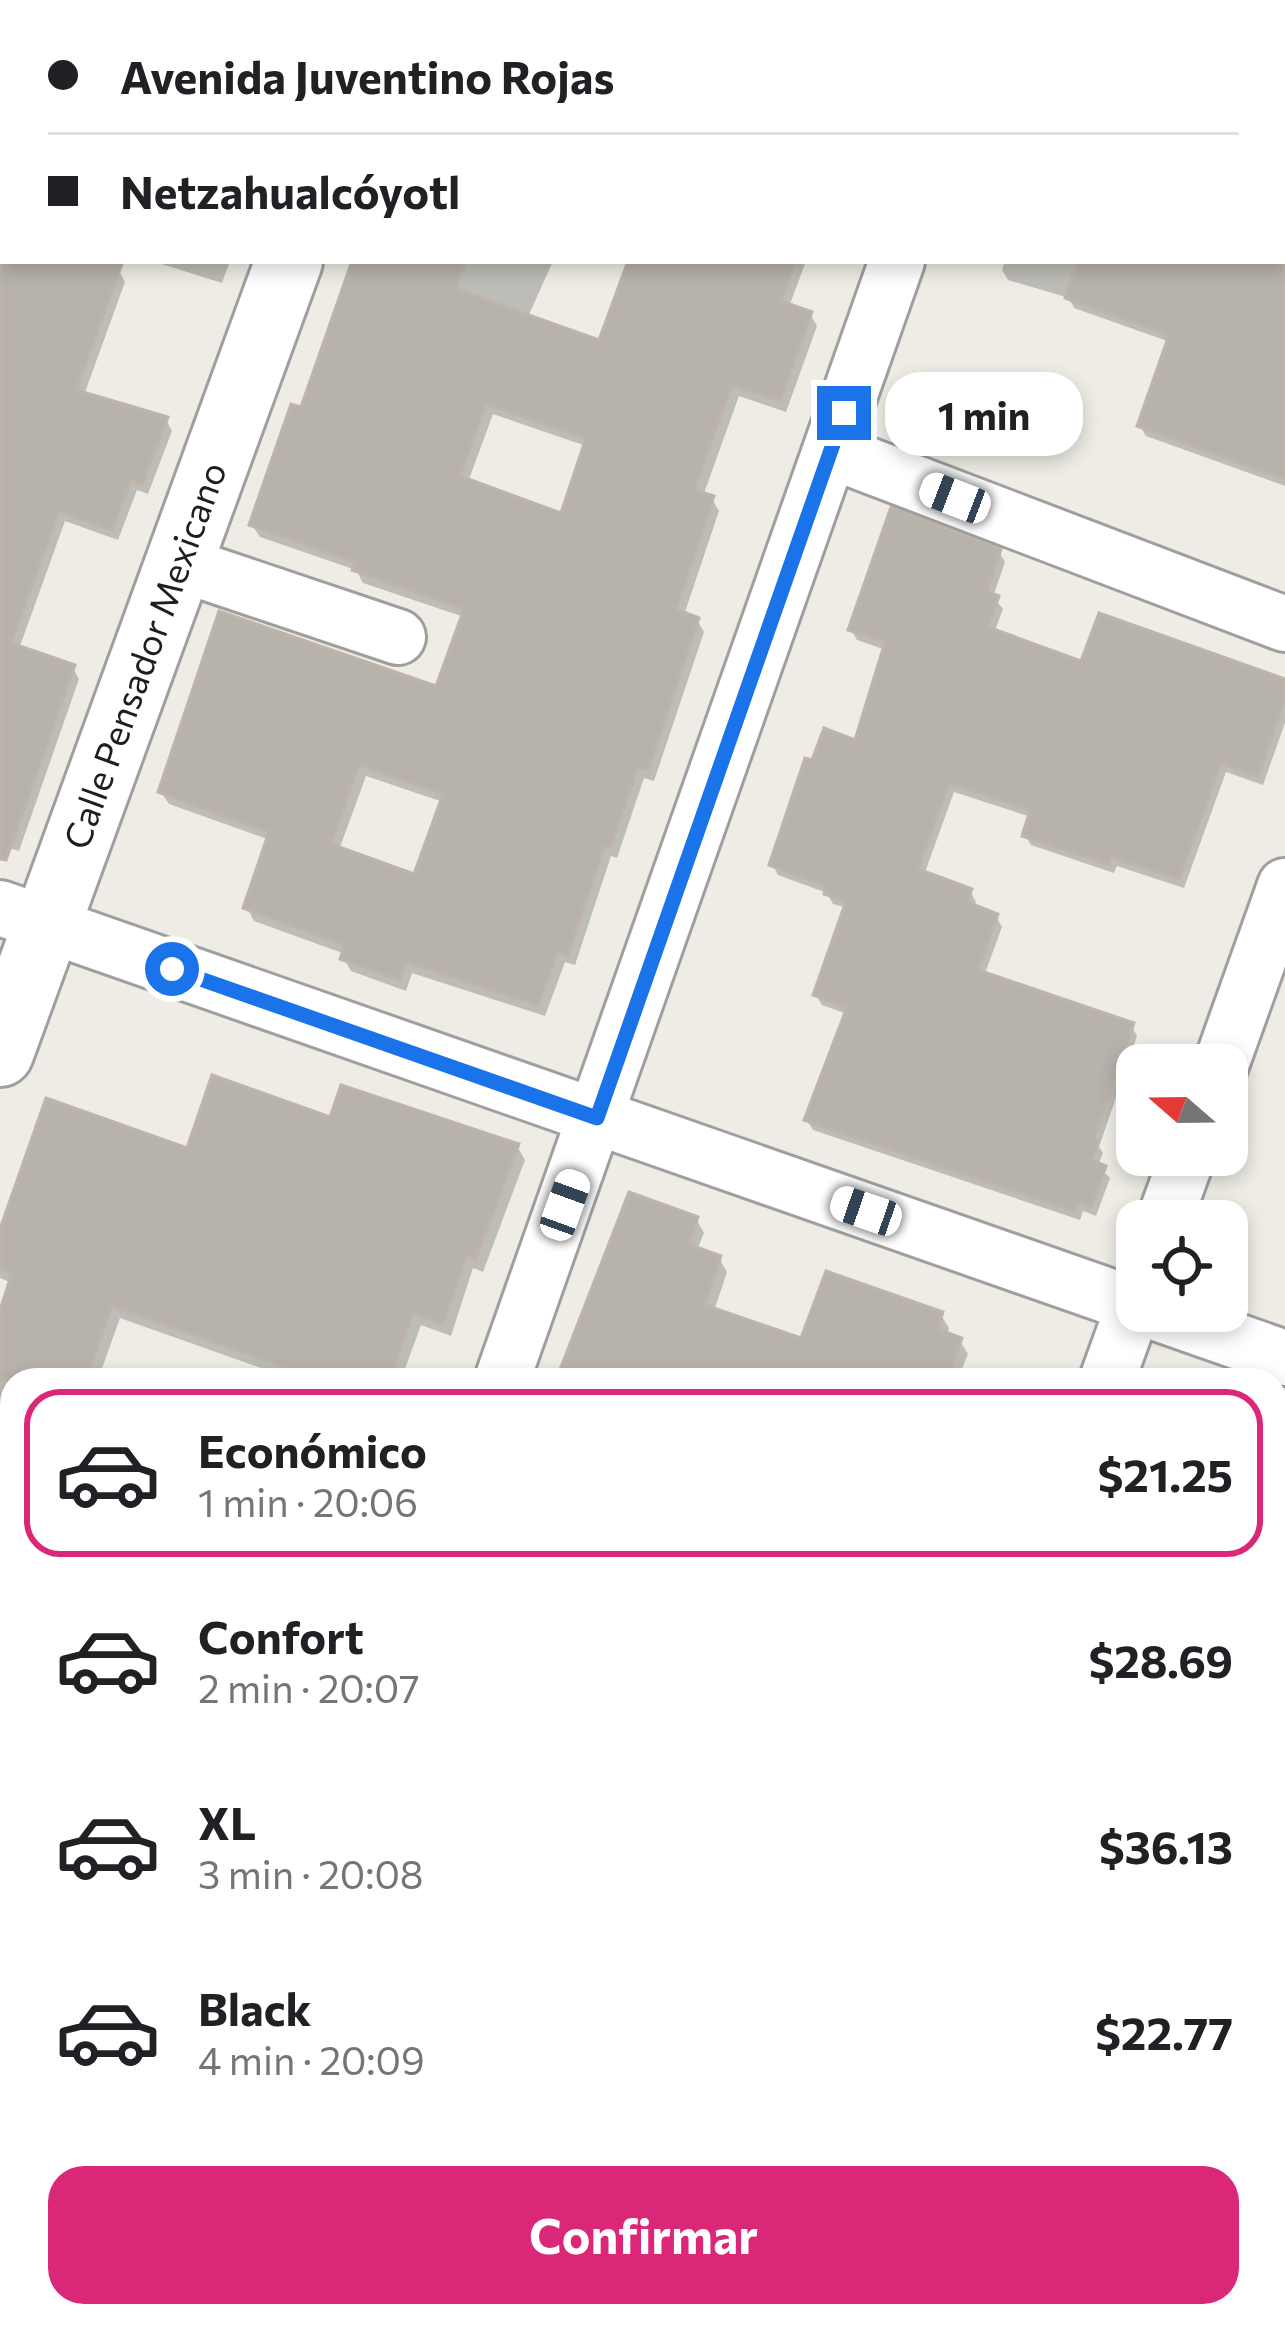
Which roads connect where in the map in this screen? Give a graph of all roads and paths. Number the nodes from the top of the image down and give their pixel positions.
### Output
1 (289, 264) edge
2 (896, 264) edge
3 (830, 451) junction
4 (178, 563) junction
5 (1285, 624) edge
6 (398, 637) dead end
7 (1285, 886) edge
8 (22, 916) edge
9 (1229, 1044) edge
10 (0, 1053) edge
11 (597, 1118) junction
12 (1116, 1297) edge
13 (1128, 1332) edge
14 (1214, 1332) edge
15 (1285, 1358) edge
16 (506, 1368) edge
17 (1112, 1368) edge

1 - 4 street, Calle Pensador Mexicano
2 - 3 street
3 - 5 street
3 - 11 street
4 - 6 street
4 - 8 street, Calle Pensador Mexicano
7 - 9 street
8 - 10 street, Calle Pensador Mexicano
8 - 11 street
11 - 12 street
11 - 16 street
13 - 17 street
14 - 15 street

